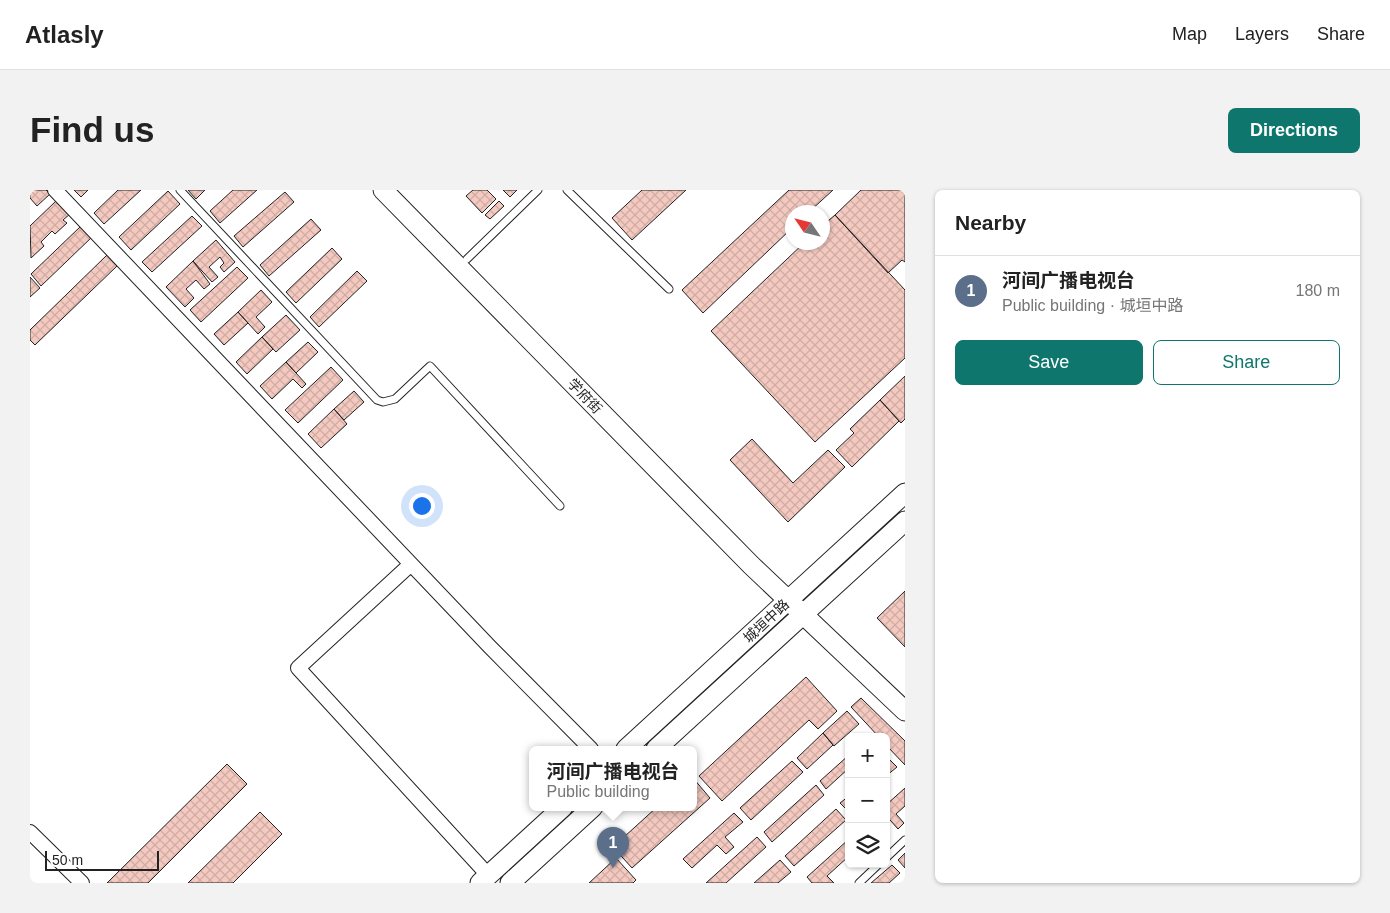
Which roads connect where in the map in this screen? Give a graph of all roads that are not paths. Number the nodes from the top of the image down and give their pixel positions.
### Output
1 (55, 190) edge
2 (180, 190) edge
3 (382, 190) edge
4 (400, 190) edge
5 (538, 190) edge
6 (567, 190) edge
7 (467, 259) junction
8 (669, 290) dead end
9 (905, 493) edge
10 (560, 506) dead end
11 (905, 521) edge
12 (411, 564) junction
13 (789, 600) junction
14 (803, 614) junction
15 (905, 711) edge
16 (587, 746) edge
17 (629, 746) edge
18 (659, 746) edge
19 (559, 811) edge
20 (589, 811) edge
21 (30, 832) edge
22 (905, 840) edge
23 (890, 854) edge
24 (875, 868) edge
25 (484, 879) edge
26 (82, 883) edge
27 (510, 883) edge
28 (858, 883) edge

1 - 12 street
2 - 10 lane
3 - 13 street, 学府街
4 - 7 street, 学府街
5 - 7 lane
6 - 8 lane
7 - 13 street, 学府街
9 - 13 street, 城垣中路
11 - 14 street, 城垣中路
12 - 16 street
12 - 25 street
13 - 14 street, 学府街
13 - 17 street, 城垣中路
14 - 15 street, 学府街
14 - 18 street, 城垣中路
19 - 25 street
20 - 27 street
21 - 26 street
22 - 23 lane
24 - 28 lane

